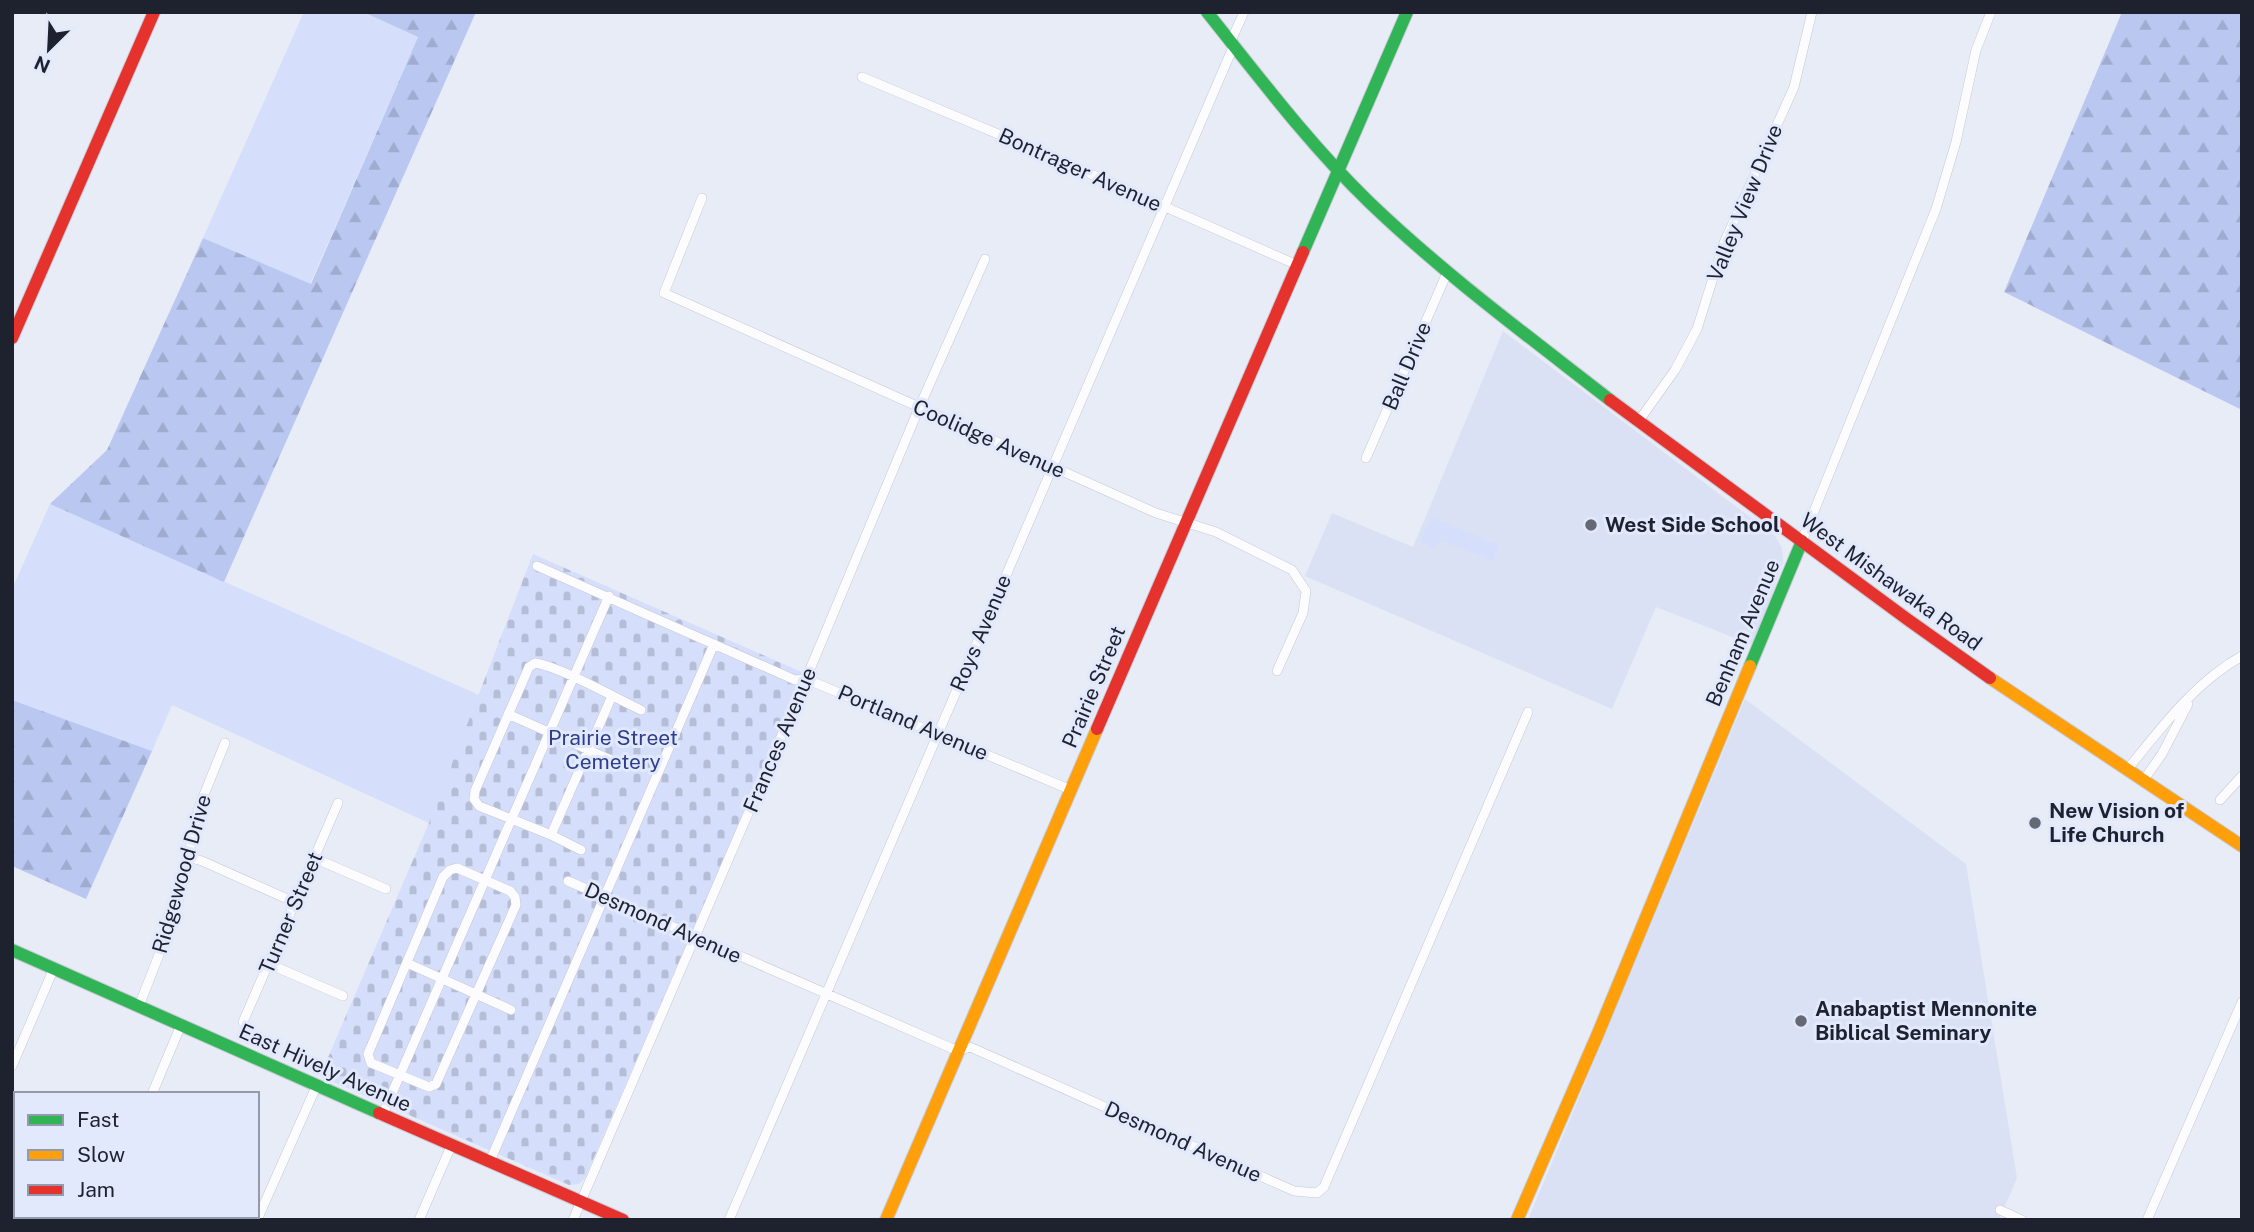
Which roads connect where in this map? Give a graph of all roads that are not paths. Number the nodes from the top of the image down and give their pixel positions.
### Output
1 (154, 12) edge
2 (1208, 12) edge
3 (1244, 12) edge
4 (1407, 12) edge
5 (1812, 12) edge
6 (1991, 12) edge
7 (1232, 43) junction
8 (862, 77) dead end
9 (1338, 171) junction
10 (702, 198) dead end
11 (1165, 207) junction
12 (985, 259) dead end
13 (1297, 265) junction
14 (1447, 273) junction
15 (12, 338) edge
16 (919, 408) junction
17 (1638, 422) junction
18 (1366, 458) dead end
19 (1053, 467) junction
20 (1185, 523) junction
21 (1802, 541) junction
22 (537, 566) dead end
23 (609, 596) junction
24 (715, 644) junction
25 (2242, 656) edge
26 (1277, 671) dead end
27 (573, 678) junction
28 (806, 679) junction
29 (2197, 690) junction
30 (611, 696) junction
31 (641, 710) dead end
32 (1528, 712) dead end
33 (508, 715) junction
34 (550, 731) junction
35 (938, 733) junction
36 (225, 743) dead end
37 (588, 749) junction
38 (618, 763) dead end
39 (2127, 770) junction
40 (2242, 776) edge
41 (2143, 781) junction
42 (1071, 790) junction
43 (2220, 800) dead end
44 (338, 803) dead end
45 (512, 818) junction
46 (551, 835) junction
47 (2242, 846) edge
48 (581, 850) dead end
49 (188, 857) junction
50 (314, 858) junction
51 (484, 880) junction
52 (568, 881) dead end
53 (386, 888) dead end
54 (604, 898) junction
55 (294, 902) junction
56 (694, 937) junction
57 (12, 950) edge
58 (407, 962) junction
59 (269, 964) junction
60 (54, 968) junction
61 (443, 978) junction
62 (475, 993) junction
63 (825, 994) junction
64 (343, 996) dead end
65 (2242, 1002) edge
66 (139, 1006) junction
67 (511, 1010) dead end
68 (243, 1022) dead end
69 (181, 1025) junction
70 (958, 1051) junction
71 (12, 1066) edge
72 (401, 1074) junction
73 (316, 1087) junction
74 (153, 1092) edge
75 (382, 1116) junction
76 (453, 1144) junction
77 (490, 1161) junction
78 (580, 1202) junction
79 (2000, 1210) dead end
80 (259, 1215) edge
81 (419, 1220) edge
82 (573, 1220) edge
83 (623, 1220) edge
84 (729, 1220) edge
85 (886, 1220) edge
86 (1517, 1220) edge
87 (2022, 1220) edge
88 (2147, 1220) edge

1 - 15 main road
2 - 7 main road, West Mishawaka Road
3 - 7 street, Roys Avenue
4 - 9 main road, Prairie Street
5 - 17 street, Valley View Drive
6 - 21 street, Benham Avenue
7 - 9 main road, West Mishawaka Road
7 - 11 street, Roys Avenue
8 - 11 street, Bontrager Avenue
9 - 13 main road, Prairie Street
9 - 14 main road, West Mishawaka Road
10 - 16 street, Coolidge Avenue
11 - 13 street, Bontrager Avenue
11 - 19 street, Roys Avenue
12 - 16 street, Frances Avenue
13 - 20 main road, Prairie Street
14 - 17 main road, West Mishawaka Road
14 - 18 street, Ball Drive
16 - 19 street, Coolidge Avenue
16 - 28 street, Frances Avenue
17 - 21 main road, West Mishawaka Road
19 - 20 street, Coolidge Avenue
19 - 35 street, Roys Avenue
20 - 26 street, Coolidge Avenue
20 - 42 main road, Prairie Street
21 - 39 main road, West Mishawaka Road
21 - 86 main road, Benham Avenue
22 - 23 street, Portland Avenue
23 - 24 street, Portland Avenue
23 - 27 street
24 - 28 street, Portland Avenue
24 - 54 street
25 - 29 street
27 - 30 street
27 - 33 street
27 - 34 street
28 - 35 street, Portland Avenue
28 - 56 street, Frances Avenue
29 - 39 street
29 - 41 street
30 - 31 street
30 - 37 street
32 - 70 street, Desmond Avenue
33 - 34 street
33 - 45 street
34 - 37 street
34 - 45 street
35 - 42 street, Portland Avenue
35 - 63 street, Roys Avenue
36 - 49 street, Ridgewood Drive
37 - 38 street
37 - 46 street
39 - 41 main road, West Mishawaka Road
40 - 43 street
41 - 47 main road, West Mishawaka Road
42 - 70 main road, Prairie Street
44 - 50 street, Turner Street
45 - 46 street
45 - 51 street
46 - 48 street
49 - 55 street
49 - 66 street, Ridgewood Drive
50 - 53 street
50 - 55 street, Turner Street
51 - 58 street
51 - 61 street
51 - 62 street
52 - 54 street, Desmond Avenue
54 - 56 street, Desmond Avenue
54 - 77 street
55 - 59 street, Turner Street
56 - 63 street, Desmond Avenue
56 - 78 street, Frances Avenue
57 - 60 main road, East Hively Avenue
58 - 61 street
58 - 72 street
59 - 64 street
59 - 68 street, Turner Street
60 - 66 main road, East Hively Avenue
60 - 71 street
61 - 62 street
61 - 72 street
62 - 67 street
62 - 72 street
63 - 70 street, Desmond Avenue
63 - 84 street, Roys Avenue
65 - 88 street
66 - 69 main road, East Hively Avenue
69 - 73 main road, East Hively Avenue
69 - 74 street
70 - 85 main road, Prairie Street
72 - 75 street
73 - 75 main road, East Hively Avenue
73 - 80 street
75 - 76 main road, East Hively Avenue
76 - 77 main road, East Hively Avenue
76 - 81 street
77 - 78 main road, East Hively Avenue
78 - 82 street, Frances Avenue
78 - 83 main road, East Hively Avenue
79 - 87 street

